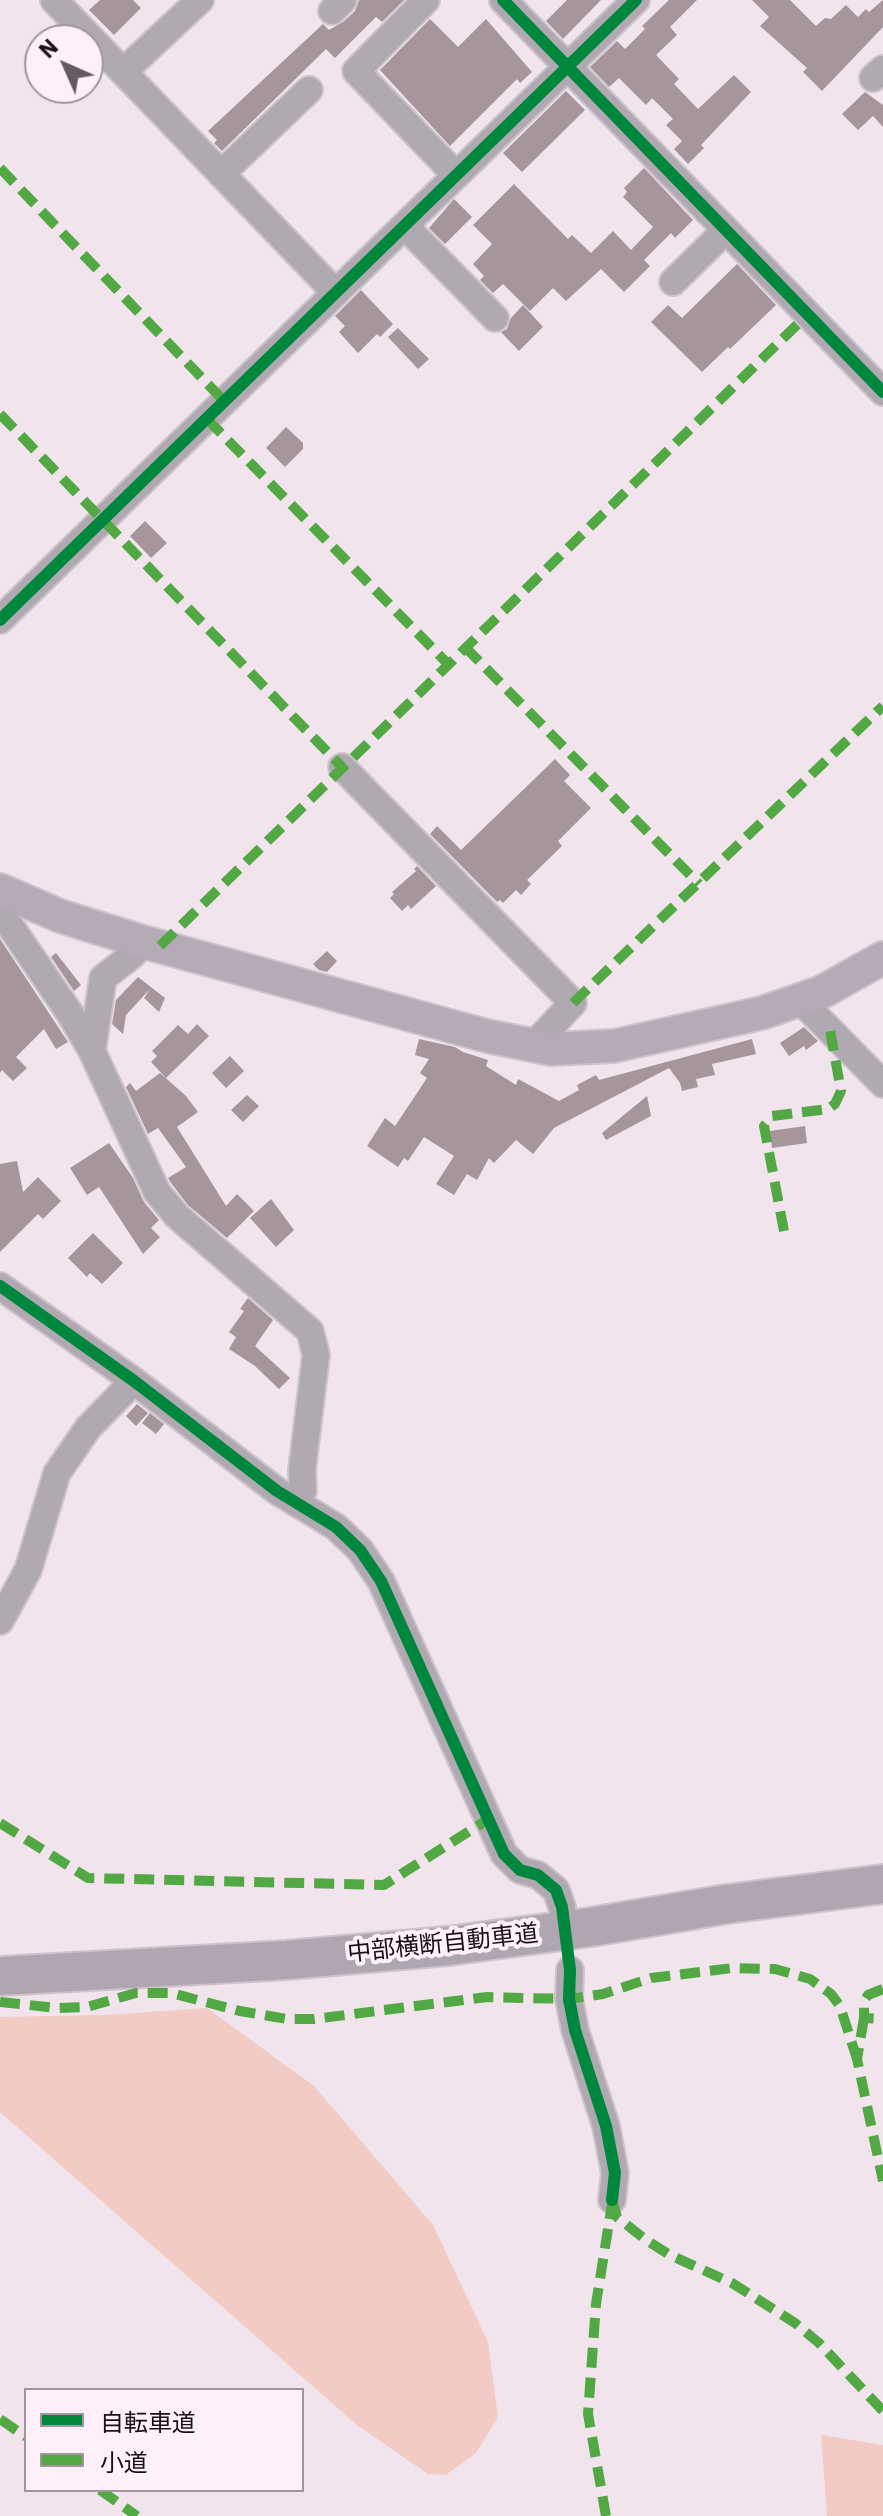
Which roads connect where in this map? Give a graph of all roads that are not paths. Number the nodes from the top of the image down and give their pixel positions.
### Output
1 (54, 0) edge
2 (200, 0) edge
3 (426, 0) edge
4 (503, 0) edge
5 (636, 0) edge
6 (567, 66) junction
7 (123, 72) junction
8 (309, 90) dead end
9 (221, 174) junction
10 (456, 175) junction
11 (405, 226) junction
12 (726, 230) junction
13 (673, 282) dead end
14 (336, 293) junction
15 (495, 318) dead end
16 (883, 392) edge
17 (0, 620) edge
18 (342, 767) dead end
19 (1, 897) edge
20 (140, 941) junction
21 (883, 958) edge
22 (804, 999) junction
23 (536, 1047) junction
24 (92, 1051) junction
25 (883, 1084) edge
26 (0, 1286) edge
27 (134, 1381) junction
28 (296, 1503) junction
29 (0, 1621) edge
30 (883, 1884) edge
31 (562, 1907) dead end
32 (883, 1907) edge
33 (570, 1970) dead end
34 (0, 1978) edge
35 (612, 2200) dead end

1 - 7 street
2 - 7 street
3 - 10 street
4 - 6 street
5 - 6 street
6 - 10 street
6 - 12 street
7 - 9 street
8 - 9 street
9 - 14 street
10 - 11 street
11 - 14 street
11 - 15 street
12 - 13 street
12 - 16 street
14 - 17 street
18 - 23 street
19 - 20 main road
19 - 24 street
20 - 23 main road
20 - 24 street
21 - 22 main road
22 - 23 main road
22 - 25 street
24 - 28 street
26 - 27 street
27 - 28 street
27 - 29 street
28 - 31 street
30 - 34 highway, 中部横断自動車道
32 - 34 highway, 中部横断自動車道
33 - 35 street

